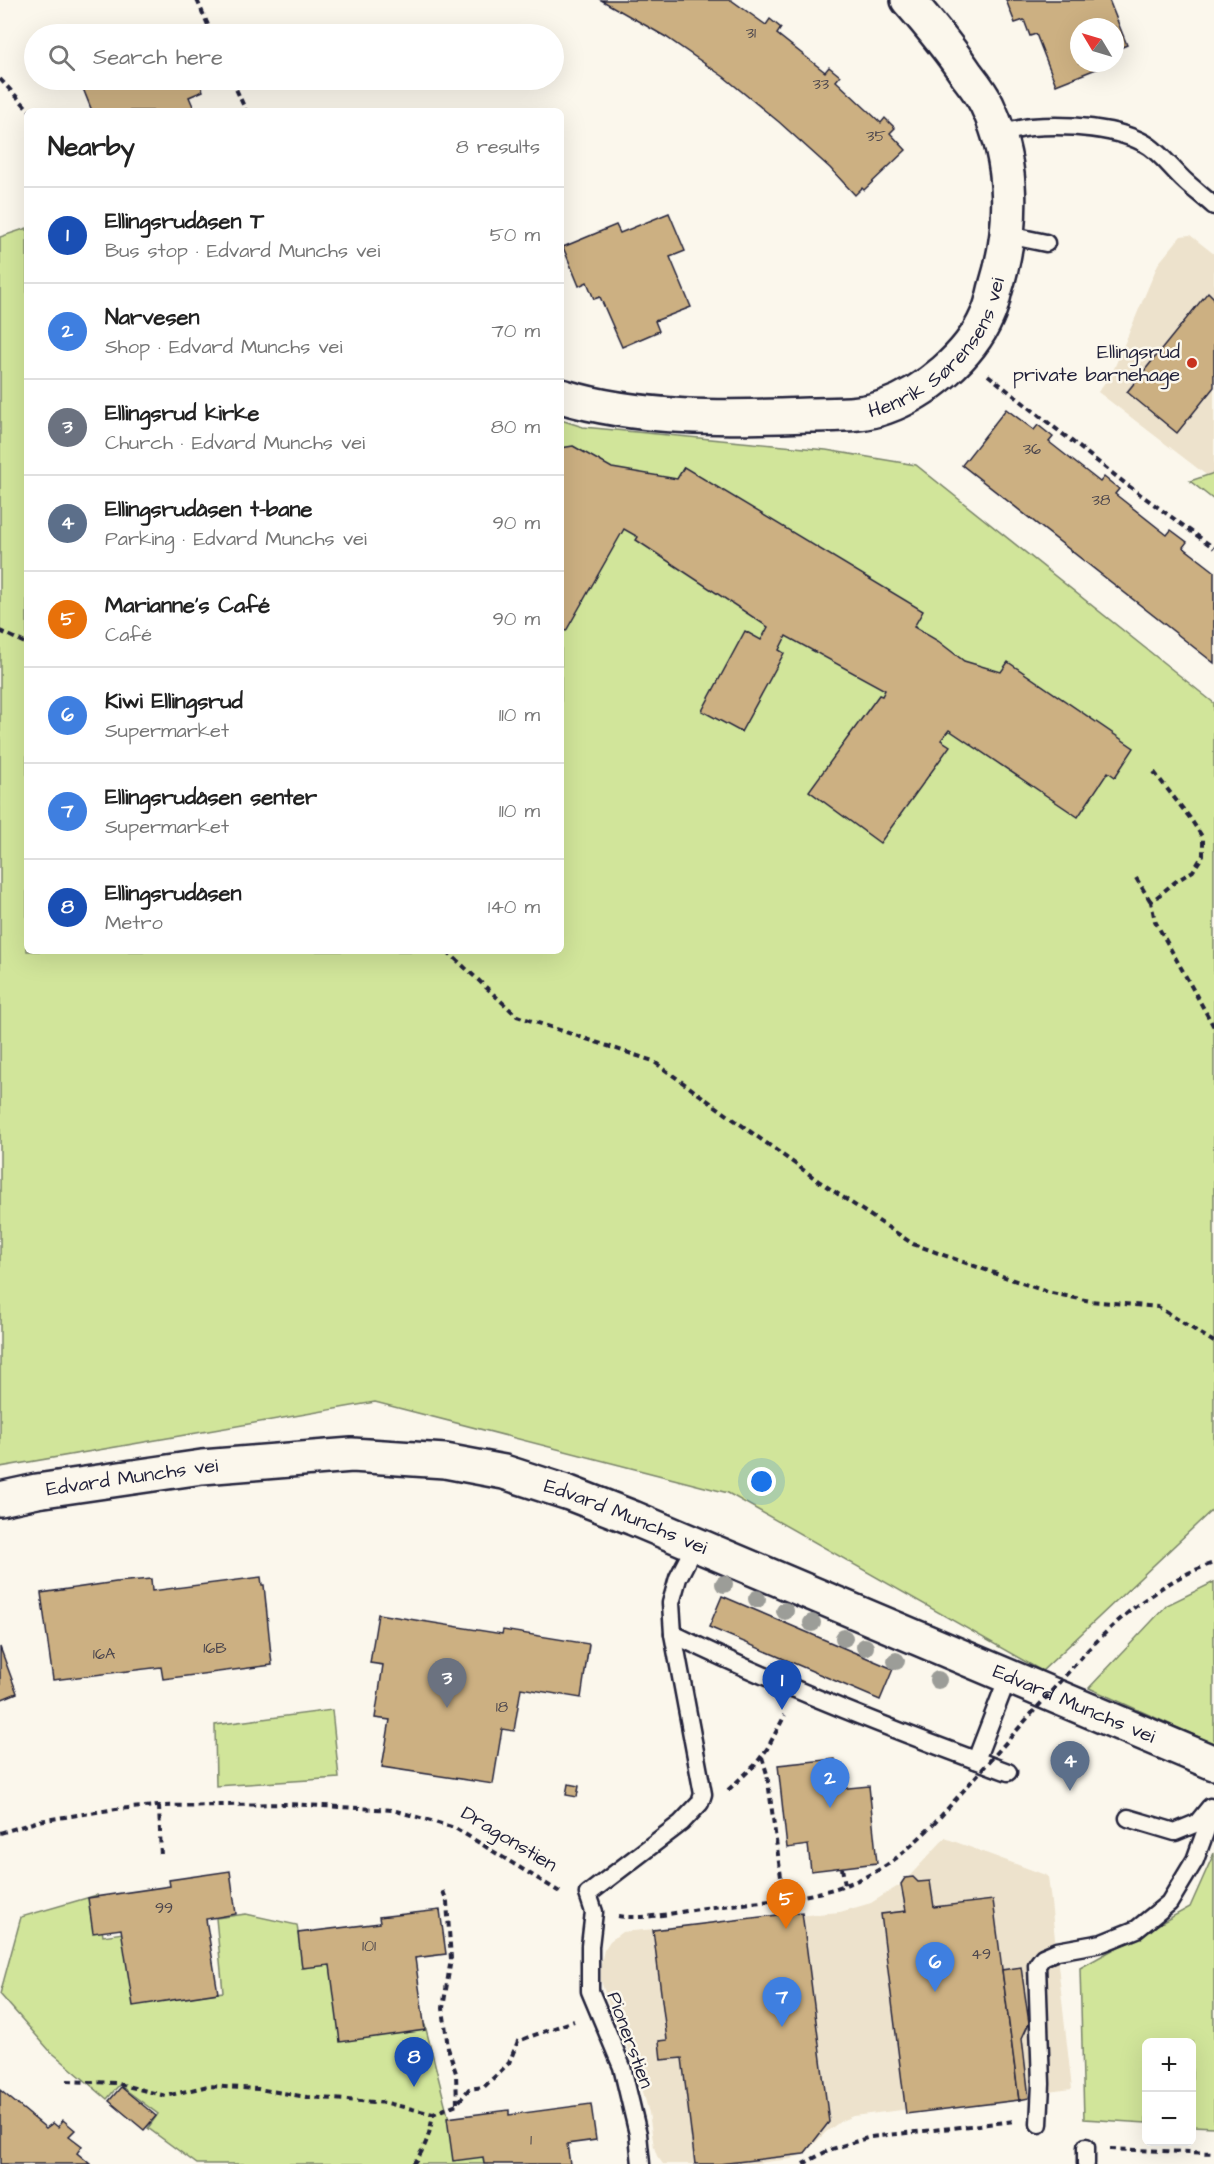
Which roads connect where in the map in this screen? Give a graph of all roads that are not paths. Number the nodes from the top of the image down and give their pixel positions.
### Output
1 (908, 0) edge
2 (999, 134) junction
3 (1214, 206) edge
4 (1008, 235) junction
5 (1046, 243) dead end
6 (564, 397) edge
7 (0, 1499) edge
8 (695, 1545) junction
9 (673, 1634) junction
10 (1008, 1677) junction
11 (976, 1760) junction
12 (1214, 1763) edge
13 (1008, 1772) dead end
14 (1214, 1802) edge
15 (1214, 1808) edge
16 (1128, 1818) dead end
17 (1039, 2124) road end
18 (641, 2164) edge

1 - 2 street, Henrik Sørensens vei
2 - 3 lane
2 - 4 street, Henrik Sørensens vei
4 - 5 lane
4 - 6 street, Henrik Sørensens vei
7 - 8 street, Edvard Munchs vei
8 - 9 lane
8 - 10 street, Edvard Munchs vei
9 - 11 lane
9 - 18 lane, Pionerstien
10 - 11 lane
10 - 12 street, Edvard Munchs vei
11 - 13 lane
14 - 16 lane
15 - 17 lane

